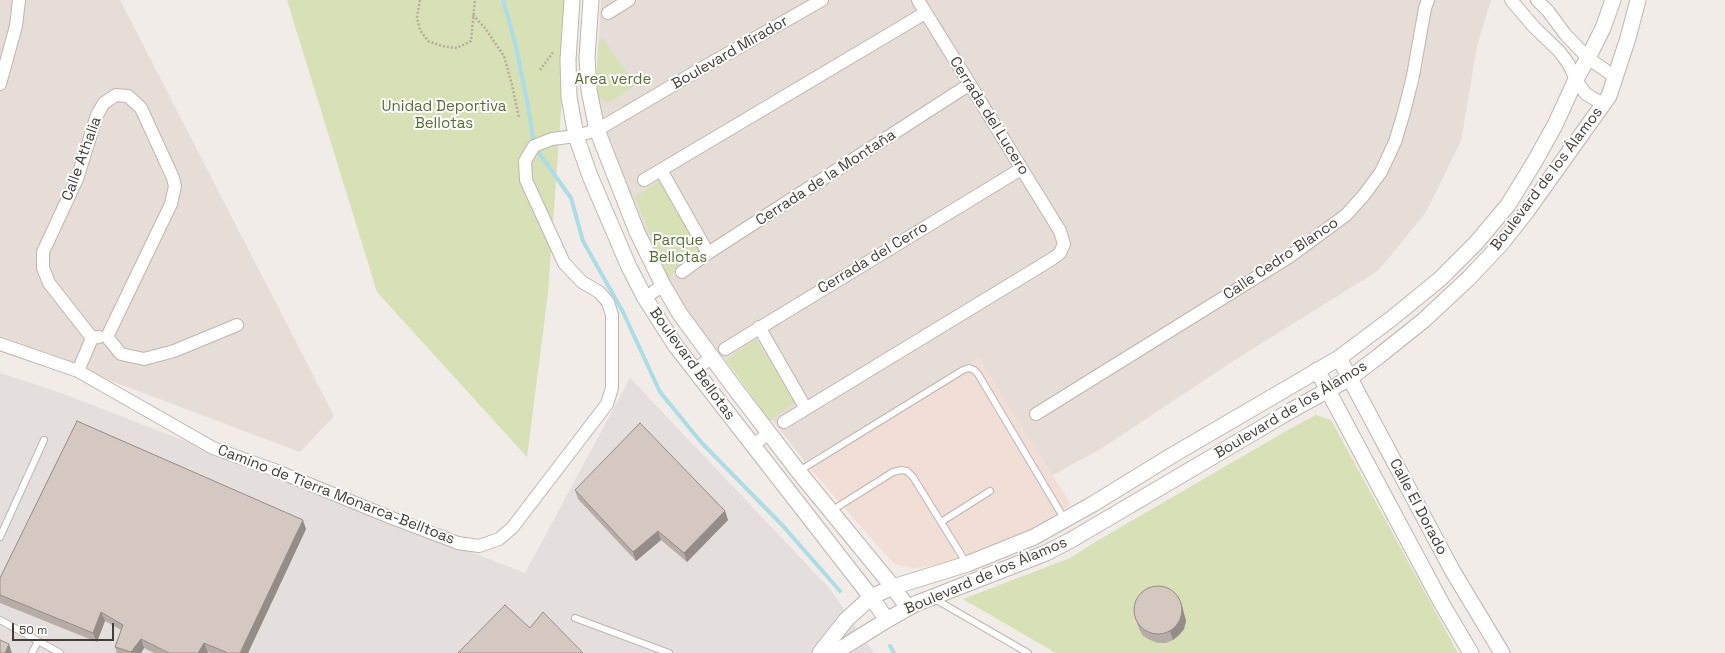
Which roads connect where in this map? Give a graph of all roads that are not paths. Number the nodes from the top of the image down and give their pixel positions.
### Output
1 (19, 0) edge
2 (572, 0) edge
3 (590, 0) edge
4 (629, 0) edge
5 (822, 0) edge
6 (918, 0) edge
7 (1428, 0) edge
8 (1537, 0) edge
9 (1613, 0) edge
10 (1638, 0) edge
11 (1518, 3) edge
12 (608, 13) dead end
13 (925, 13) junction
14 (588, 22) junction
15 (570, 31) junction
16 (5, 48) edge
17 (1588, 58) junction
18 (1615, 77) junction
19 (1576, 79) junction
20 (0, 84) edge
21 (970, 84) junction
22 (1603, 104) junction
23 (597, 130) junction
24 (576, 136) junction
25 (1021, 168) junction
26 (661, 170) junction
27 (644, 180) dead end
28 (708, 253) junction
29 (682, 272) dead end
30 (663, 285) junction
31 (645, 298) junction
32 (237, 325) dead end
33 (759, 328) junction
34 (107, 337) junction
35 (92, 338) junction
36 (0, 344) edge
37 (725, 348) dead end
38 (712, 357) junction
39 (1339, 358) junction
40 (695, 370) junction
41 (1317, 370) junction
42 (78, 371) junction
43 (1350, 378) junction
44 (1328, 390) junction
45 (806, 407) junction
46 (1036, 414) dead end
47 (784, 422) dead end
48 (769, 433) junction
49 (44, 440) dead end
50 (753, 445) junction
51 (798, 471) junction
52 (990, 491) dead end
53 (831, 511) junction
54 (1065, 520) junction
55 (941, 522) junction
56 (0, 537) edge
57 (967, 564) junction
58 (893, 587) junction
59 (872, 597) junction
60 (932, 598) junction
61 (908, 608) junction
62 (575, 618) dead end
63 (0, 620) edge
64 (887, 620) junction
65 (38, 641) junction
66 (32, 653) edge
67 (60, 653) edge
68 (669, 653) edge
69 (820, 653) edge
70 (834, 653) edge
71 (1028, 653) edge
72 (1471, 653) edge
73 (1502, 653) edge

1 - 16 street
2 - 15 street, Boulevard Bellotas
3 - 14 street, Boulevard Bellotas
4 - 12 street
5 - 23 street, Boulevard Mirador
6 - 13 street, Cerrada del Lucero
7 - 46 street, Calle Cedro Blanco
8 - 17 street
9 - 17 street, Boulevard de los Álamos
10 - 18 street, Boulevard de los Álamos
11 - 19 street
13 - 21 street, Cerrada del Lucero
13 - 26 street
14 - 15 street
14 - 23 street, Boulevard Bellotas
15 - 24 street, Boulevard Bellotas
16 - 20 street
17 - 18 street
17 - 19 street, Boulevard de los Álamos
18 - 22 street, Boulevard de los Álamos
19 - 22 street
19 - 39 street, Boulevard de los Álamos
21 - 25 street, Cerrada del Lucero
21 - 28 street, Cerrada de la Montaña
22 - 43 street, Boulevard de los Álamos
23 - 24 street, Boulevard Mirador
23 - 30 street, Boulevard Bellotas
24 - 31 street, Boulevard Bellotas
24 - 42 street, Camino de Tierra Monarca-Belltoas
25 - 33 street, Cerrada del Cerro
25 - 45 street, Cerrada del Lucero
26 - 27 street
26 - 28 street
28 - 29 street, Cerrada de la Montaña
30 - 31 street
30 - 38 street, Boulevard Bellotas
31 - 40 street, Boulevard Bellotas
32 - 34 street
33 - 37 street, Cerrada del Cerro
33 - 45 street
34 - 35 street
34 - 35 street, Calle Athalia
35 - 42 street
36 - 42 street, Camino de Tierra Monarca-Belltoas
38 - 40 street
38 - 48 street, Boulevard Bellotas
39 - 41 street, Boulevard de los Álamos
39 - 43 street, Calle El Dorado
40 - 50 street, Boulevard Bellotas
41 - 44 street, Calle El Dorado
41 - 54 street, Boulevard de los Álamos
43 - 44 street, Boulevard de los Álamos
43 - 73 street, Calle El Dorado
44 - 60 street, Boulevard de los Álamos
44 - 72 street, Calle El Dorado
45 - 47 street
48 - 50 street
48 - 51 street, Boulevard Bellotas
49 - 56 lane
50 - 59 street, Boulevard Bellotas
51 - 53 street, Boulevard Bellotas
51 - 54 lane
52 - 55 lane
53 - 55 lane
53 - 58 street, Boulevard Bellotas
54 - 57 street, Boulevard de los Álamos
55 - 57 lane
57 - 58 street, Boulevard de los Álamos
58 - 59 street, Boulevard de los Álamos
58 - 61 street, Boulevard Bellotas
59 - 64 street, Boulevard Bellotas
59 - 69 street, Boulevard de los Álamos
60 - 61 street, Boulevard de los Álamos
60 - 71 lane
61 - 64 street, Boulevard de los Álamos
62 - 68 lane
63 - 65 lane
64 - 70 street, Boulevard de los Álamos
65 - 66 lane
65 - 67 lane

